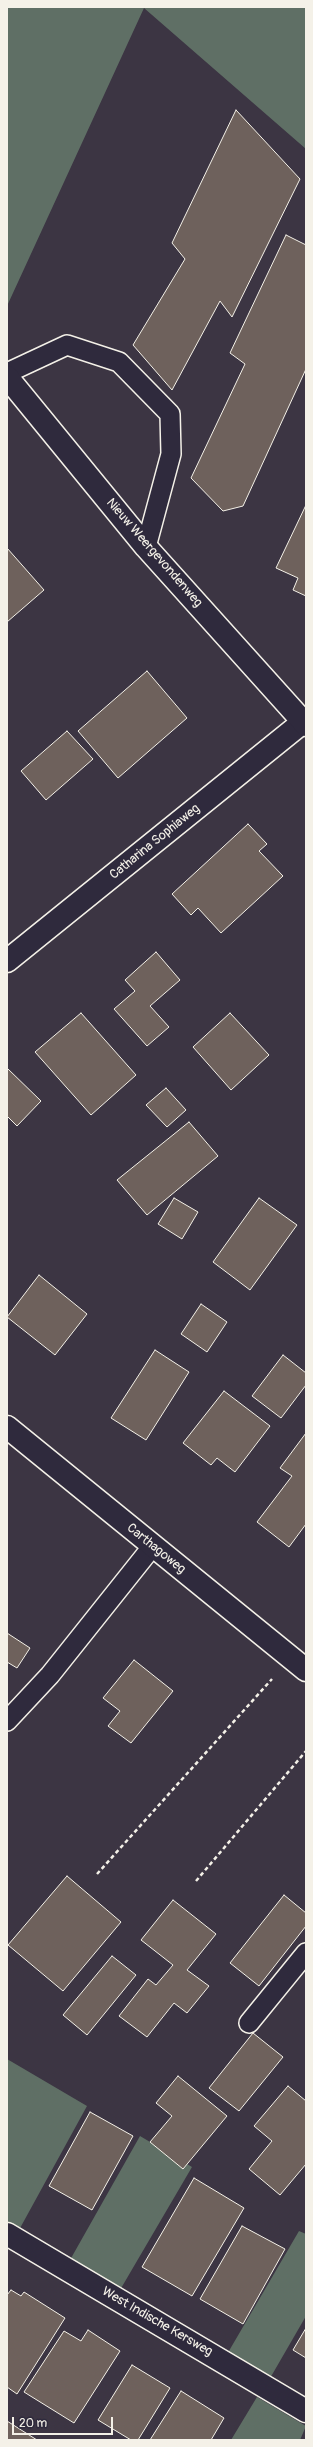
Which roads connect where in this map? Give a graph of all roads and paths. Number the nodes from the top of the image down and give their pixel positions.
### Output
1 (7, 373) edge
2 (7, 377) edge
3 (146, 547) junction
4 (305, 723) edge
5 (7, 961) edge
6 (7, 1427) edge
7 (152, 1547) junction
8 (299, 1664) edge
9 (7, 1721) edge
10 (306, 1751) edge
11 (97, 1874) dead end
12 (196, 1881) dead end
13 (306, 1953) edge
14 (249, 2023) dead end
15 (7, 2234) edge
16 (306, 2411) edge

1 - 3 lane
2 - 3 street, Nieuw Weergevondenweg
3 - 4 street, Nieuw Weergevondenweg
4 - 5 street, Catharina Sophiaweg
6 - 7 street, Carthagoweg
7 - 8 street, Carthagoweg
7 - 9 lane
8 - 11 path
10 - 12 path
13 - 14 lane
15 - 16 street, West Indische Kersweg

